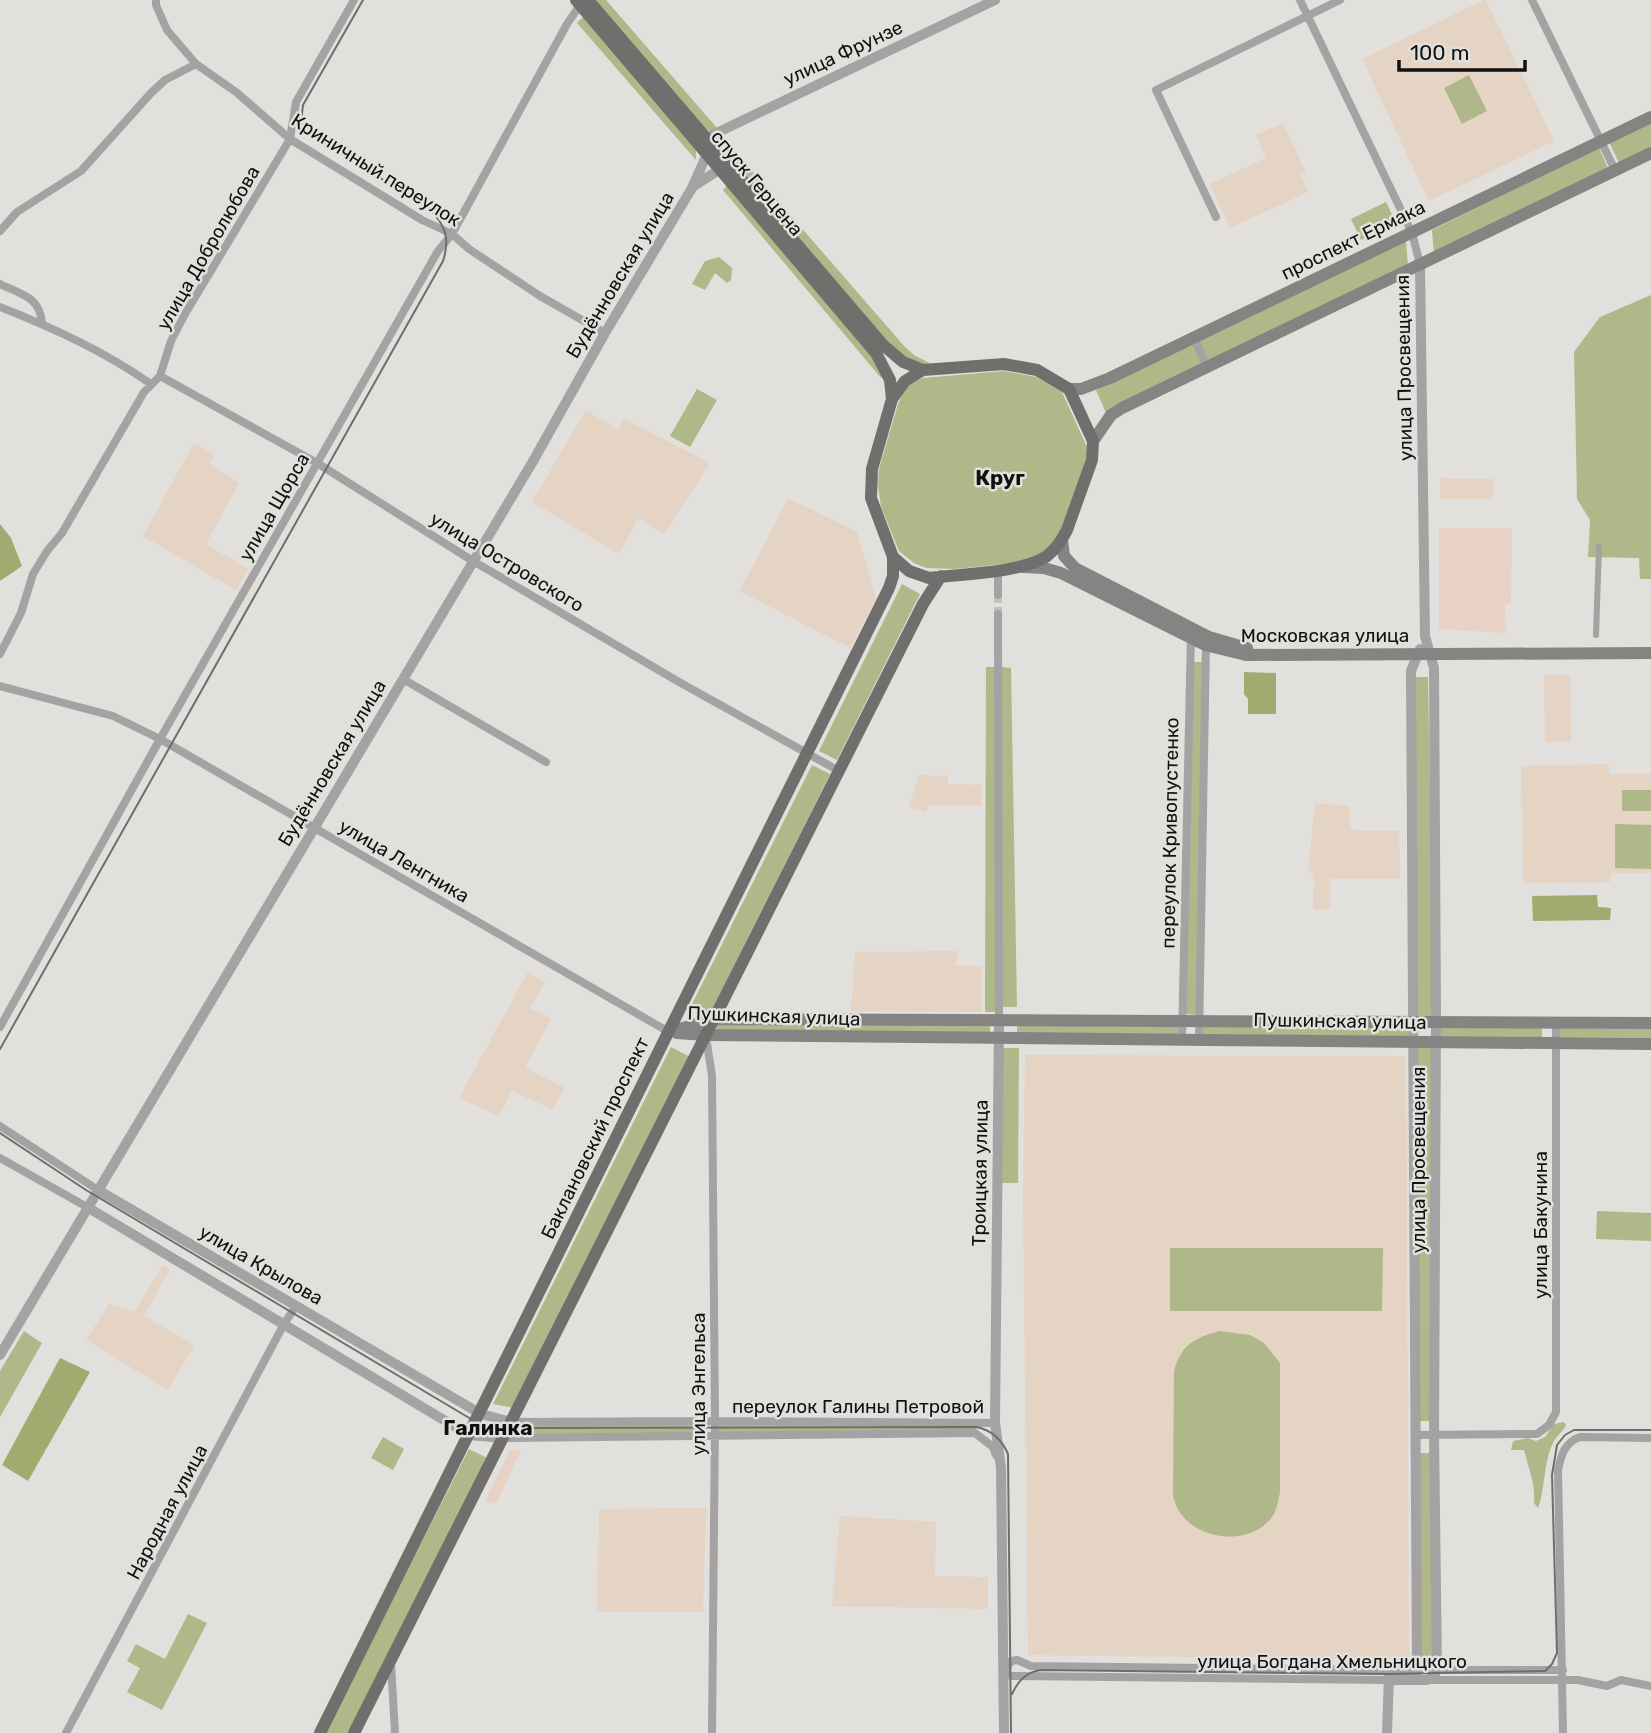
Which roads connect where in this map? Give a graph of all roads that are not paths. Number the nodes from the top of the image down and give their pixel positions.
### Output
1 (354, 0) edge
2 (995, 0) edge
3 (1300, 0) edge
4 (1340, 0) edge
5 (1532, 0) edge
6 (582, 2) edge
7 (156, 3) edge
8 (1307, 16) junction
9 (196, 64) junction
10 (1651, 117) edge
11 (706, 138) junction
12 (290, 139) junction
13 (1602, 140) junction
14 (1651, 153) edge
15 (707, 154) junction
16 (720, 169) junction
17 (1615, 170) junction
18 (692, 188) junction
19 (1216, 217) dead end
20 (0, 231) edge
21 (1412, 233) junction
22 (452, 234) junction
23 (1420, 264) junction
24 (0, 284) edge
25 (0, 307) edge
26 (42, 323) junction
27 (606, 333) junction
28 (1194, 338) junction
29 (1208, 367) junction
30 (923, 370) junction
31 (160, 376) junction
32 (151, 384) junction
33 (1069, 389) junction
34 (892, 399) junction
35 (1093, 441) junction
36 (317, 463) junction
37 (1062, 540) junction
38 (1599, 546) dead end
39 (893, 556) junction
40 (473, 561) junction
41 (1019, 568) junction
42 (998, 569) junction
43 (941, 576) junction
44 (998, 595) tunnel mouth
45 (998, 614) tunnel mouth
46 (1192, 633) junction
47 (1596, 635) dead end
48 (1207, 641) junction
49 (1651, 647) edge
50 (1424, 648) junction
51 (1651, 653) edge
52 (0, 654) edge
53 (403, 679) junction
54 (0, 686) edge
55 (160, 739) junction
56 (807, 755) junction
57 (546, 762) dead end
58 (839, 771) junction
59 (314, 828) junction
60 (714, 1019) junction
61 (999, 1020) junction
62 (1182, 1020) junction
63 (1199, 1020) junction
64 (1413, 1022) junction
65 (1436, 1022) junction
66 (1556, 1022) junction
67 (1651, 1023) edge
68 (0, 1027) edge
69 (669, 1032) junction
70 (706, 1035) junction
71 (1182, 1038) junction
72 (1199, 1039) junction
73 (999, 1040) junction
74 (1414, 1041) junction
75 (1436, 1042) junction
76 (1556, 1043) junction
77 (1651, 1044) edge
78 (0, 1126) edge
79 (0, 1158) edge
80 (98, 1190) junction
81 (87, 1207) junction
82 (296, 1306) junction
83 (284, 1324) junction
84 (0, 1355) edge
85 (481, 1414) junction
86 (715, 1420) junction
87 (511, 1422) junction
88 (995, 1423) junction
89 (1415, 1435) junction
90 (1434, 1435) junction
91 (469, 1436) junction
92 (715, 1436) junction
93 (1651, 1437) edge
94 (502, 1438) junction
95 (1001, 1468) junction
96 (391, 1661) junction
97 (1437, 1669) junction
98 (1563, 1670) junction
99 (1391, 1673) junction
100 (1007, 1675) junction
101 (1420, 1676) junction
102 (1563, 1680) junction
103 (1651, 1685) edge
104 (66, 1733) edge
105 (320, 1733) edge
106 (354, 1733) edge
107 (396, 1733) edge
108 (712, 1733) edge
109 (1004, 1733) edge
110 (1387, 1733) edge
111 (1563, 1733) edge

1 - 12 street, улица Добролюбова
2 - 11 street, улица Фрунзе
3 - 8 street, улица Просвещения
4 - 8 street
5 - 13 street
6 - 11 main road, спуск Герцена
6 - 15 main road, спуск Герцена
6 - 22 street, улица Щорса
7 - 9 street, Криничный переулок
8 - 19 street
8 - 21 street, улица Просвещения
9 - 12 street, Криничный переулок
9 - 20 street
10 - 13 main road, проспект Ермака
11 - 30 main road, спуск Герцена
12 - 22 street, Криничный переулок
12 - 31 street, улица Добролюбова
13 - 17 street
13 - 21 main road, проспект Ермака
14 - 17 main road
15 - 16 main road, спуск Герцена
15 - 18 street, Будённовская улица
16 - 18 street, Будённовская улица
16 - 34 main road, спуск Герцена
17 - 23 main road
18 - 27 street, Будённовская улица
21 - 23 street, улица Просвещения
21 - 28 main road, проспект Ермака
22 - 27 street, Криничный переулок
22 - 36 street, улица Щорса
23 - 29 main road
23 - 50 street, улица Просвещения
24 - 26 street
25 - 26 street
26 - 32 street
27 - 40 street, Будённовская улица
28 - 29 street
28 - 33 main road, проспект Ермака
29 - 35 main road
30 - 33 main road
30 - 34 main road
31 - 32 street
31 - 36 street, улица Островского
32 - 52 street
33 - 35 main road
34 - 39 main road
35 - 37 main road
36 - 40 street, улица Островского
36 - 55 street, улица Щорса
37 - 41 main road
37 - 46 main road, Московская улица
38 - 47 street
39 - 43 main road
39 - 56 main road, Баклановский проспект
40 - 53 street, Будённовская улица
40 - 56 street, улица Островского
41 - 42 main road
41 - 46 main road, Московская улица
42 - 43 main road
42 - 44 street
43 - 58 main road
45 - 61 street, Троицкая улица
46 - 48 main road, Московская улица
46 - 62 street, переулок Кривопустенко
48 - 50 main road, Московская улица
48 - 63 street, переулок Кривопустенко
49 - 50 main road, Московская улица
50 - 51 main road, Московская улица
50 - 64 street, улица Просвещения
50 - 65 street, улица Просвещения
53 - 57 street
53 - 59 street, Будённовская улица
54 - 55 street, улица Ленгника
55 - 59 street, улица Ленгника
55 - 68 street, улица Щорса
56 - 58 street, улица Островского
56 - 69 main road, Баклановский проспект
58 - 60 main road
59 - 69 street, улица Ленгника
59 - 80 street, Будённовская улица
60 - 61 main road, Пушкинская улица
60 - 69 main road, Пушкинская улица
60 - 70 main road
61 - 62 main road, Пушкинская улица
61 - 73 street, Троицкая улица
62 - 63 main road, Пушкинская улица
62 - 71 street, переулок Кривопустенко
63 - 64 main road, Пушкинская улица
63 - 72 street, переулок Кривопустенко
64 - 65 main road, Пушкинская улица
64 - 74 street, улица Просвещения
65 - 66 main road, Пушкинская улица
65 - 75 street, улица Просвещения
66 - 67 main road, Пушкинская улица
66 - 76 street, улица Бакунина
69 - 70 main road, Пушкинская улица
69 - 85 main road, Баклановский проспект
70 - 73 main road, Пушкинская улица
70 - 86 street, улица Энгельса
70 - 87 main road
71 - 72 main road, Пушкинская улица
71 - 73 main road, Пушкинская улица
72 - 74 main road, Пушкинская улица
73 - 88 street, Троицкая улица
74 - 75 main road, Пушкинская улица
74 - 89 street, улица Просвещения
75 - 76 main road, Пушкинская улица
75 - 90 street, улица Просвещения
76 - 77 main road, Пушкинская улица
76 - 90 street, улица Бакунина
78 - 80 street, улица Крылова
79 - 81 street, улица Крылова
80 - 81 street, Будённовская улица
80 - 82 street, улица Крылова
81 - 83 street, улица Крылова
81 - 84 street, Будённовская улица
82 - 83 street, Народная улица
82 - 85 street, улица Крылова
83 - 91 street, улица Крылова
83 - 104 street, Народная улица
85 - 87 street, улица Крылова
85 - 91 main road, Баклановский проспект
86 - 87 street, переулок Галины Петровой
86 - 88 street, переулок Галины Петровой
86 - 92 street, улица Энгельса
87 - 94 main road
88 - 95 street, Троицкая улица
89 - 90 street
89 - 101 street, улица Просвещения
90 - 97 street, улица Просвещения
91 - 94 street, улица Крылова
91 - 105 main road, Баклановский проспект
92 - 94 street, переулок Галины Петровой
92 - 95 street, переулок Галины Петровой
92 - 108 street, улица Энгельса
93 - 98 street
94 - 96 main road
95 - 100 street, Троицкая улица
96 - 106 main road
96 - 107 street
97 - 98 street, улица Богдана Хмельницкого
97 - 101 street
98 - 102 street
99 - 100 street, улица Богдана Хмельницкого
99 - 100 street, улица Богдана Хмельницкого
99 - 101 street, улица Богдана Хмельницкого
99 - 110 street
100 - 109 street, Троицкая улица
101 - 102 street, улица Богдана Хмельницкого
102 - 103 street, улица Богдана Хмельницкого
102 - 111 street

